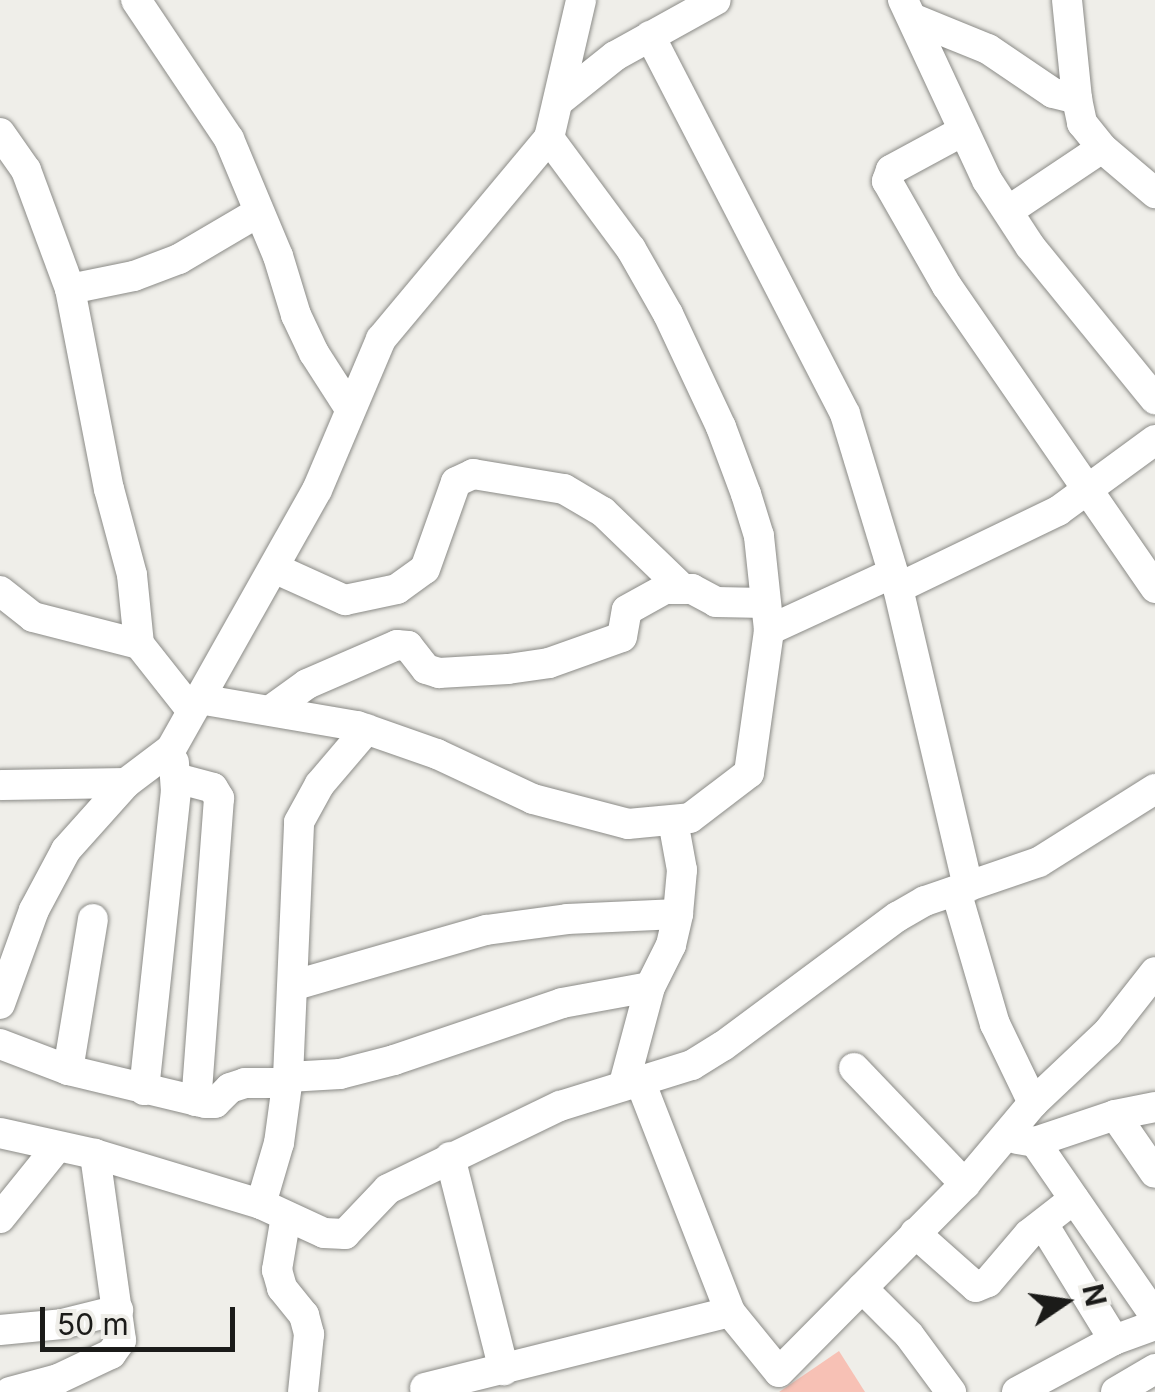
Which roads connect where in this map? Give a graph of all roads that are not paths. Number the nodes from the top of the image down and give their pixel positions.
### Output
1 (136, 0) edge
2 (581, 0) edge
3 (716, 0) edge
4 (1067, 0) edge
5 (908, 10) edge
6 (650, 36) junction
7 (1078, 99) junction
8 (560, 100) junction
9 (962, 131) junction
10 (0, 134) edge
11 (549, 138) junction
12 (1102, 148) junction
13 (1155, 193) edge
14 (1008, 211) junction
15 (257, 213) junction
16 (70, 289) junction
17 (1155, 399) edge
18 (350, 409) junction
19 (1155, 440) edge
20 (1088, 490) junction
21 (274, 568) junction
22 (895, 580) junction
23 (680, 586) junction
24 (1155, 588) edge
25 (0, 590) edge
26 (767, 616) junction
27 (139, 644) junction
28 (196, 705) junction
29 (270, 710) junction
30 (367, 729) junction
31 (174, 764) junction
32 (126, 783) junction
33 (0, 785) edge
34 (1155, 789) edge
35 (673, 822) junction
36 (962, 889) junction
37 (678, 914) junction
38 (94, 919) dead end
39 (1155, 972) edge
40 (295, 986) junction
41 (650, 987) junction
42 (0, 1004) edge
43 (0, 1044) edge
44 (854, 1068) dead end
45 (68, 1070) junction
46 (288, 1080) junction
47 (632, 1082) junction
48 (144, 1090) junction
49 (196, 1101) junction
50 (1033, 1102) junction
51 (1155, 1108) edge
52 (1116, 1115) junction
53 (0, 1133) edge
54 (1004, 1136) junction
55 (1035, 1142) junction
56 (58, 1146) junction
57 (95, 1154) junction
58 (450, 1157) junction
59 (1155, 1174) edge
60 (965, 1184) junction
61 (1074, 1198) junction
62 (274, 1210) junction
63 (0, 1218) edge
64 (1042, 1224) junction
65 (915, 1233) junction
66 (862, 1288) junction
67 (118, 1310) junction
68 (730, 1312) junction
69 (1155, 1316) edge
70 (1155, 1325) edge
71 (0, 1330) edge
72 (1114, 1340) junction
73 (1155, 1369) edge
74 (499, 1379) edge
75 (770, 1382) edge
76 (425, 1388) dead end
77 (10, 1392) edge
78 (302, 1392) edge
79 (951, 1392) edge
80 (1018, 1392) edge
81 (1116, 1392) edge

1 - 15 street
2 - 8 street
3 - 6 street
4 - 7 street
5 - 7 street
5 - 9 street
6 - 8 street
6 - 22 street
7 - 12 street
8 - 11 street
9 - 14 street
9 - 20 street
10 - 16 street
11 - 18 street
11 - 26 street
12 - 13 street
12 - 14 street
14 - 17 street
15 - 16 street
15 - 18 street
16 - 27 street
18 - 21 street
19 - 20 street
20 - 22 street
20 - 24 street
21 - 23 street
21 - 28 street
22 - 26 street
22 - 36 street
23 - 26 street
23 - 29 street
25 - 27 street
26 - 35 street
27 - 28 street
28 - 29 street
28 - 31 street
29 - 30 street
30 - 35 street
30 - 40 street
31 - 32 street
31 - 48 street
31 - 49 street
32 - 33 street
32 - 42 street
34 - 36 street
35 - 37 street
36 - 47 street
36 - 50 street
37 - 40 street
37 - 41 street
38 - 45 street
39 - 50 street
40 - 46 street
41 - 46 street
41 - 47 street
43 - 45 street
44 - 60 street
45 - 48 street
46 - 49 street
46 - 62 street
47 - 58 street
47 - 68 street
48 - 49 street
50 - 54 street
51 - 52 street
52 - 55 street
52 - 59 street
53 - 56 street
54 - 55 street
54 - 60 street
55 - 61 street
56 - 57 street
56 - 63 street
57 - 62 street
57 - 67 street
58 - 62 street
58 - 74 street
60 - 65 street
61 - 64 street
61 - 69 street
62 - 78 street
64 - 65 street
64 - 72 street
65 - 66 street
66 - 75 street
66 - 79 street
67 - 71 street
67 - 77 street
68 - 74 street
68 - 75 street
70 - 72 street
72 - 80 street
73 - 81 street
74 - 76 street

